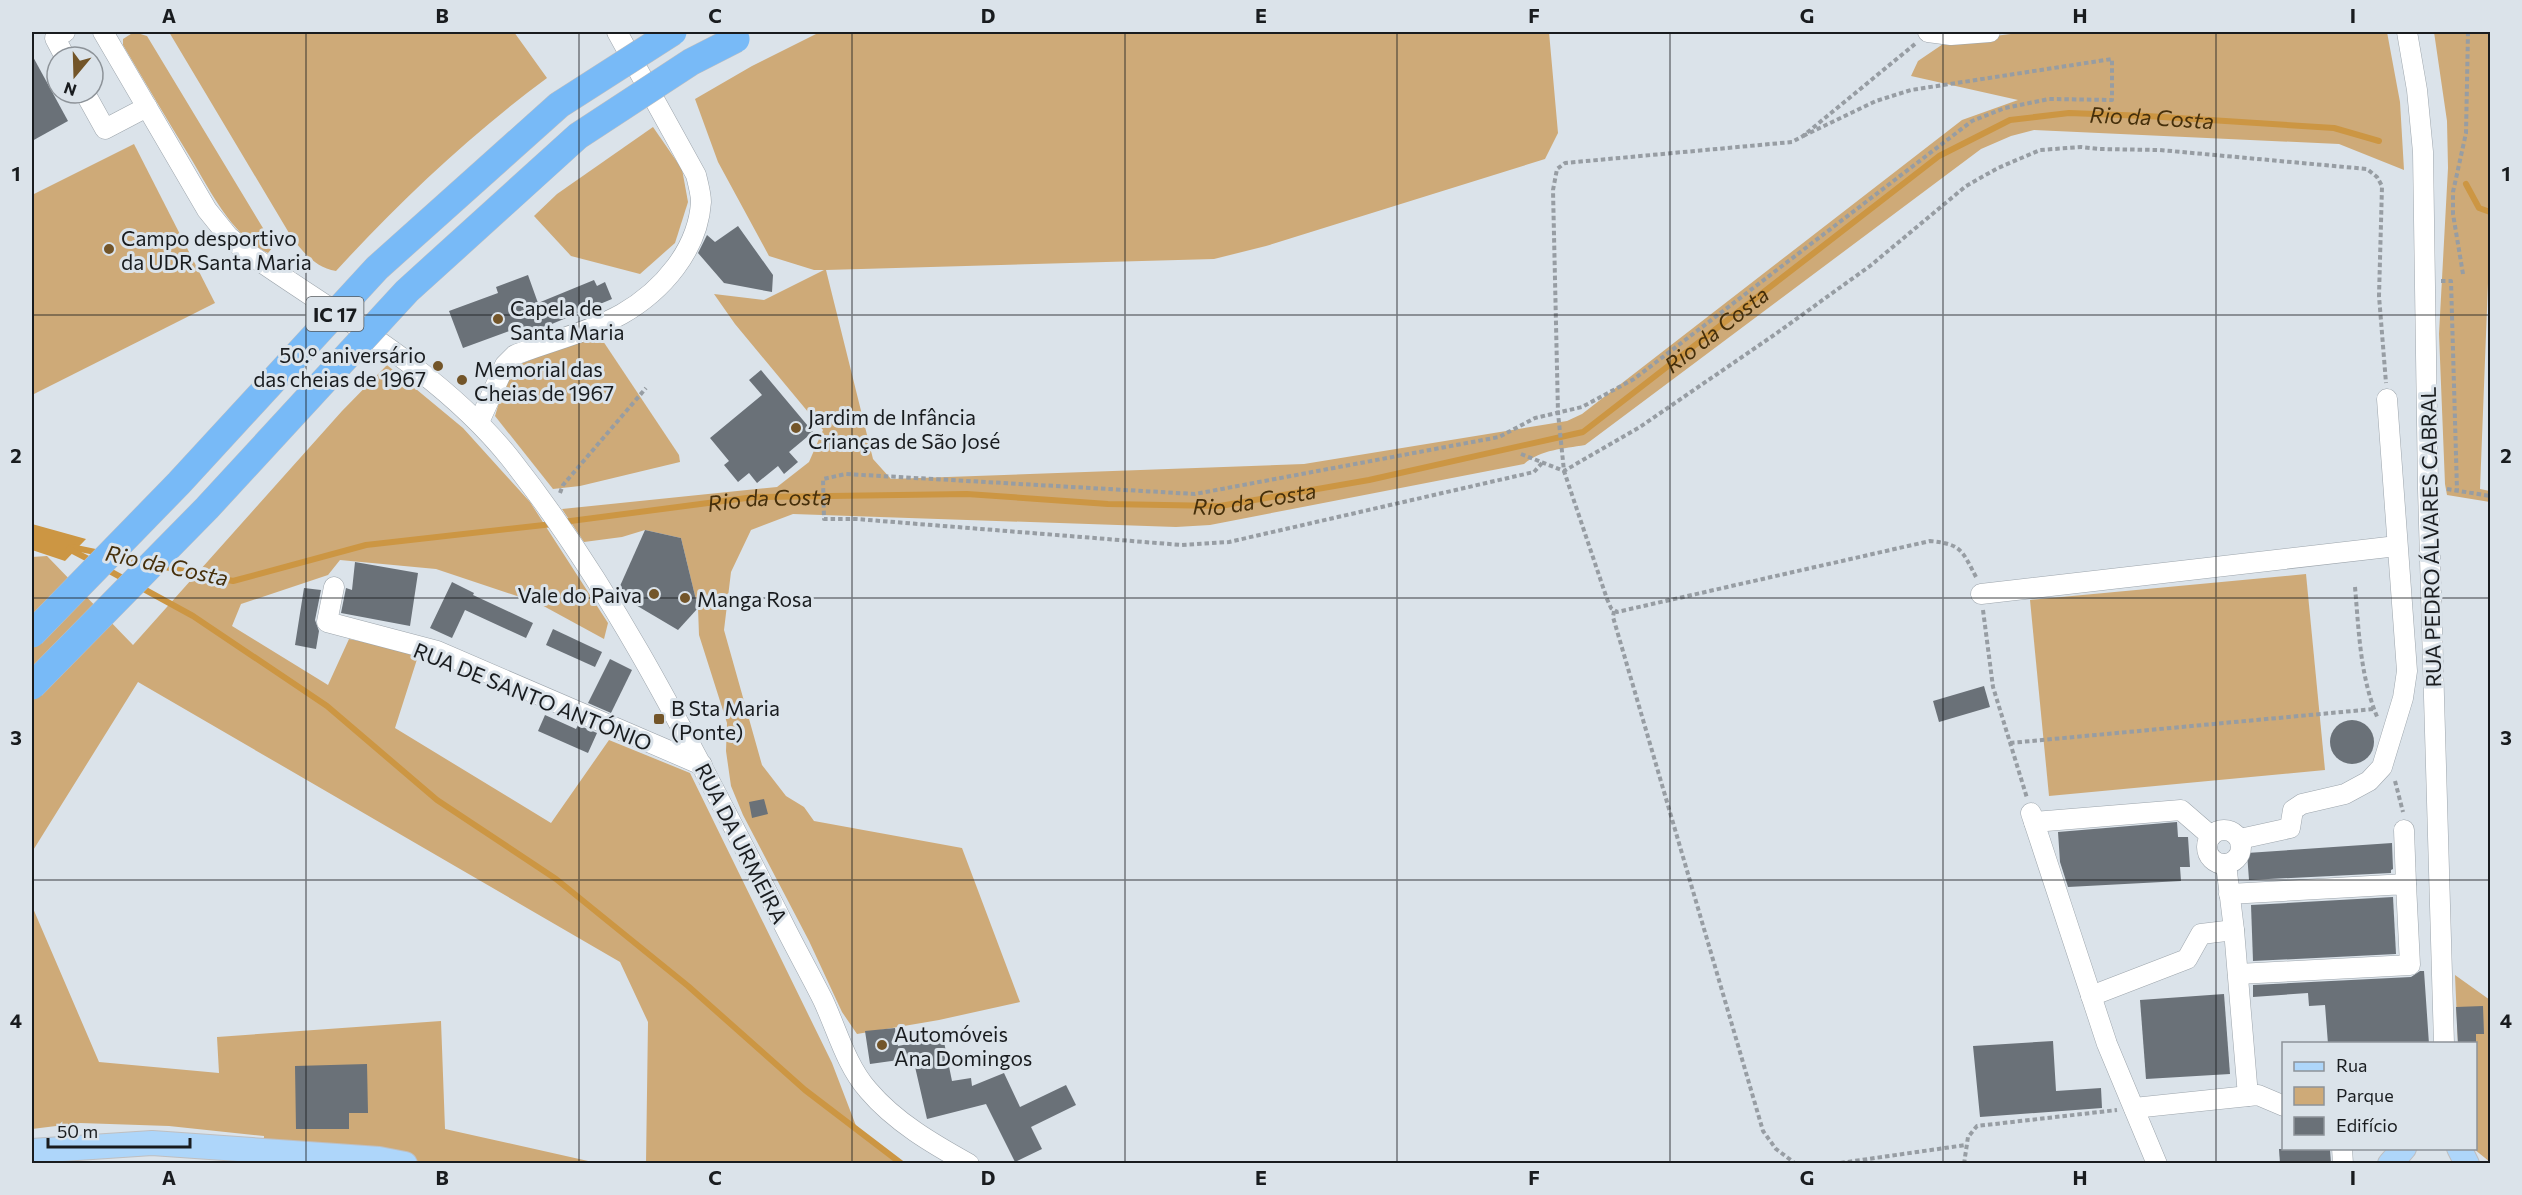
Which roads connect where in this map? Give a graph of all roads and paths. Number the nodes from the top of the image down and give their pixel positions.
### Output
1 (64, 32) edge
2 (617, 32) edge
3 (673, 32) edge
4 (1990, 32) edge
5 (2407, 32) edge
6 (2468, 32) edge
7 (111, 34) edge
8 (1925, 36) edge
9 (736, 39) dead end
10 (59, 45) edge
11 (92, 105) edge
12 (147, 107) junction
13 (1803, 136) junction
14 (2463, 274) dead end
15 (2425, 280) junction
16 (646, 388) dead end
17 (2387, 399) joint
18 (1558, 415) junction
19 (479, 422) junction
20 (1521, 454) dead end
21 (1542, 464) junction
22 (1564, 471) junction
23 (563, 485) dead end
24 (2428, 489) junction
25 (2457, 490) junction
26 (2490, 496) edge
27 (2397, 546) junction
28 (334, 587) dead end
29 (2355, 587) dead end
30 (1981, 594) junction
31 (1614, 610) junction
32 (32, 634) edge
33 (32, 686) edge
34 (2374, 709) junction
35 (2010, 743) junction
36 (2387, 749) junction
37 (702, 765) junction
38 (2033, 818) junction
39 (2404, 830) joint
40 (2211, 836) junction
41 (2240, 839) junction
42 (2226, 864) junction
43 (2406, 884) junction
44 (2229, 894) junction
45 (2234, 930) junction
46 (2238, 974) junction
47 (2091, 996) junction
48 (2444, 1042) edge
49 (2248, 1096) junction
50 (2282, 1107) edge
51 (2134, 1108) junction
52 (1966, 1145) junction
53 (32, 1151) edge
54 (87, 1155) edge
55 (405, 1164) edge
56 (969, 1164) edge
57 (1796, 1164) edge
58 (1833, 1164) edge
59 (1964, 1164) edge
60 (2157, 1164) edge

1 - 10 street
2 - 19 street
3 - 32 highway, IC 17, bridge
4 - 8 street
5 - 15 street, RUA PEDRO ÁLVARES CABRAL
6 - 14 path
7 - 12 street, RUA DA URMEIRA
8 - 13 path
9 - 33 highway, IC 17, bridge
11 - 12 street
12 - 19 street, RUA DA URMEIRA
13 - 18 path
13 - 18 path
15 - 24 street, RUA PEDRO ÁLVARES CABRAL
15 - 25 path
16 - 23 path
17 - 22 path
17 - 27 street
18 - 21 path
18 - 22 path
19 - 37 street, RUA DA URMEIRA
20 - 21 path
21 - 22 path
22 - 31 path
24 - 25 path
24 - 48 street, RUA PEDRO ÁLVARES CABRAL
25 - 26 path
27 - 30 street
27 - 36 street
28 - 37 street, RUA DE SANTO ANTÓNIO
29 - 34 path
30 - 31 path
30 - 35 path
31 - 57 path
34 - 35 path
34 - 36 path
35 - 38 path
36 - 39 path
36 - 41 street
37 - 56 street, RUA DA URMEIRA
38 - 40 street
38 - 47 street
39 - 43 street
40 - 41 street
40 - 42 street
41 - 42 street
42 - 44 street
43 - 44 street
43 - 46 street
44 - 45 street
45 - 46 street
45 - 47 street
46 - 49 street
47 - 51 street
49 - 50 street
49 - 51 street
51 - 52 path
51 - 60 street
52 - 58 path
52 - 59 path
53 - 54 main road
54 - 55 main road

